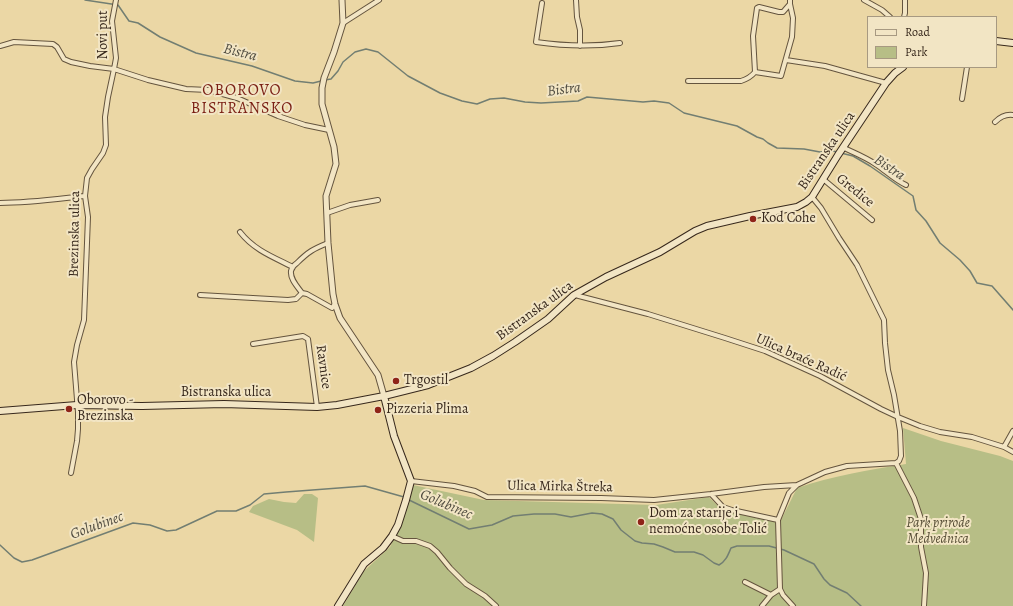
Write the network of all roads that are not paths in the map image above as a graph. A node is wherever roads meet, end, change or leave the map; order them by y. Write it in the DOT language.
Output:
graph roads {
  1 [pos="116,0"];
  2 [pos="342,0"];
  3 [pos="379,0"];
  4 [pos="576,0"];
  5 [pos="864,0"];
  6 [pos="905,0"];
  7 [pos="790,2"];
  8 [pos="542,3"];
  9 [pos="889,16"];
  10 [pos="904,16"];
  11 [pos="343,23"];
  12 [pos="997,41"];
  13 [pos="620,43"];
  14 [pos="1013,43"];
  15 [pos="0,46"];
  16 [pos="580,46"];
  17 [pos="786,60"];
  18 [pos="901,68"];
  19 [pos="968,68"];
  20 [pos="114,69"];
  21 [pos="755,72"];
  22 [pos="688,81"];
  23 [pos="886,83"];
  24 [pos="962,98"];
  25 [pos="1013,115"];
  26 [pos="995,122"];
  27 [pos="329,130"];
  28 [pos="841,151"];
  29 [pos="823,180"];
  30 [pos="906,185"];
  31 [pos="85,196"];
  32 [pos="812,197"];
  33 [pos="378,200"];
  34 [pos="0,203"];
  35 [pos="326,213"];
  36 [pos="872,220"];
  37 [pos="240,232"];
  38 [pos="328,242"];
  39 [pos="293,267"];
  40 [pos="302,293"];
  41 [pos="200,295"];
  42 [pos="574,295"];
  43 [pos="335,304"];
  44 [pos="253,344"];
  45 [pos="384,396"];
  46 [pos="77,405"];
  47 [pos="317,407"];
  48 [pos="0,411"];
  49 [pos="898,417"];
  50 [pos="1013,431"];
  51 [pos="1004,447"];
  52 [pos="1013,452"];
  53 [pos="896,463"];
  54 [pos="71,473"];
  55 [pos="411,481"];
  56 [pos="797,484"];
  57 [pos="711,494"];
  58 [pos="778,520"];
  59 [pos="392,536"];
  60 [pos="744,582"];
  61 [pos="780,590"];
  62 [pos="770,595"];
  63 [pos="338,606"];
  64 [pos="496,606"];
  65 [pos="762,606"];
  66 [pos="793,606"];
  67 [pos="924,606"];
  1 -- 20 [label="street, Novi put"];
  2 -- 11 [label="street"];
  3 -- 11 [label="street"];
  4 -- 16 [label="street"];
  5 -- 9 [label="street"];
  6 -- 10 [label="street"];
  7 -- 17 [label="street"];
  7 -- 21 [label="street"];
  8 -- 16 [label="street"];
  11 -- 27 [label="street"];
  12 -- 14 [label="main road"];
  13 -- 16 [label="street"];
  15 -- 20 [label="street"];
  17 -- 21 [label="street"];
  17 -- 23 [label="street"];
  18 -- 23 [label="main road, Bistranska ulica"];
  19 -- 24 [label="street"];
  20 -- 27 [label="street"];
  20 -- 31 [label="street, Brezinska ulica"];
  21 -- 22 [label="street"];
  23 -- 28 [label="main road, Bistranska ulica"];
  25 -- 26 [label="street"];
  27 -- 35 [label="street"];
  28 -- 29 [label="main road, Bistranska ulica"];
  28 -- 30 [label="street"];
  29 -- 32 [label="main road, Bistranska ulica"];
  29 -- 36 [label="street, Gredice"];
  31 -- 34 [label="street"];
  31 -- 46 [label="street, Brezinska ulica"];
  32 -- 42 [label="main road, Bistranska ulica"];
  32 -- 49 [label="street"];
  33 -- 35 [label="street"];
  35 -- 38 [label="street"];
  37 -- 39 [label="street"];
  38 -- 39 [label="street"];
  38 -- 43 [label="street"];
  39 -- 40 [label="street"];
  40 -- 41 [label="street"];
  40 -- 43 [label="street"];
  42 -- 45 [label="main road, Bistranska ulica"];
  42 -- 49 [label="street, Ulica braće Radić"];
  43 -- 45 [label="street"];
  44 -- 47 [label="street, Ravnice"];
  45 -- 47 [label="main road, Bistranska ulica"];
  45 -- 55 [label="main road"];
  46 -- 47 [label="main road, Bistranska ulica"];
  46 -- 48 [label="main road, Bistranska ulica"];
  46 -- 54 [label="street"];
  49 -- 51 [label="street, Ulica braće Radić"];
  49 -- 53 [label="street"];
  50 -- 51 [label="street"];
  51 -- 52 [label="street, Ulica braće Radić"];
  53 -- 56 [label="street"];
  53 -- 67 [label="street"];
  55 -- 57 [label="street, Ulica Mirka Štreka"];
  55 -- 59 [label="main road"];
  56 -- 57 [label="street, Ulica Mirka Štreka"];
  56 -- 58 [label="street"];
  57 -- 58 [label="street"];
  58 -- 61 [label="street"];
  59 -- 63 [label="main road"];
  59 -- 64 [label="street"];
  60 -- 62 [label="street"];
  61 -- 62 [label="street"];
  61 -- 66 [label="street"];
  62 -- 65 [label="street"];
}
